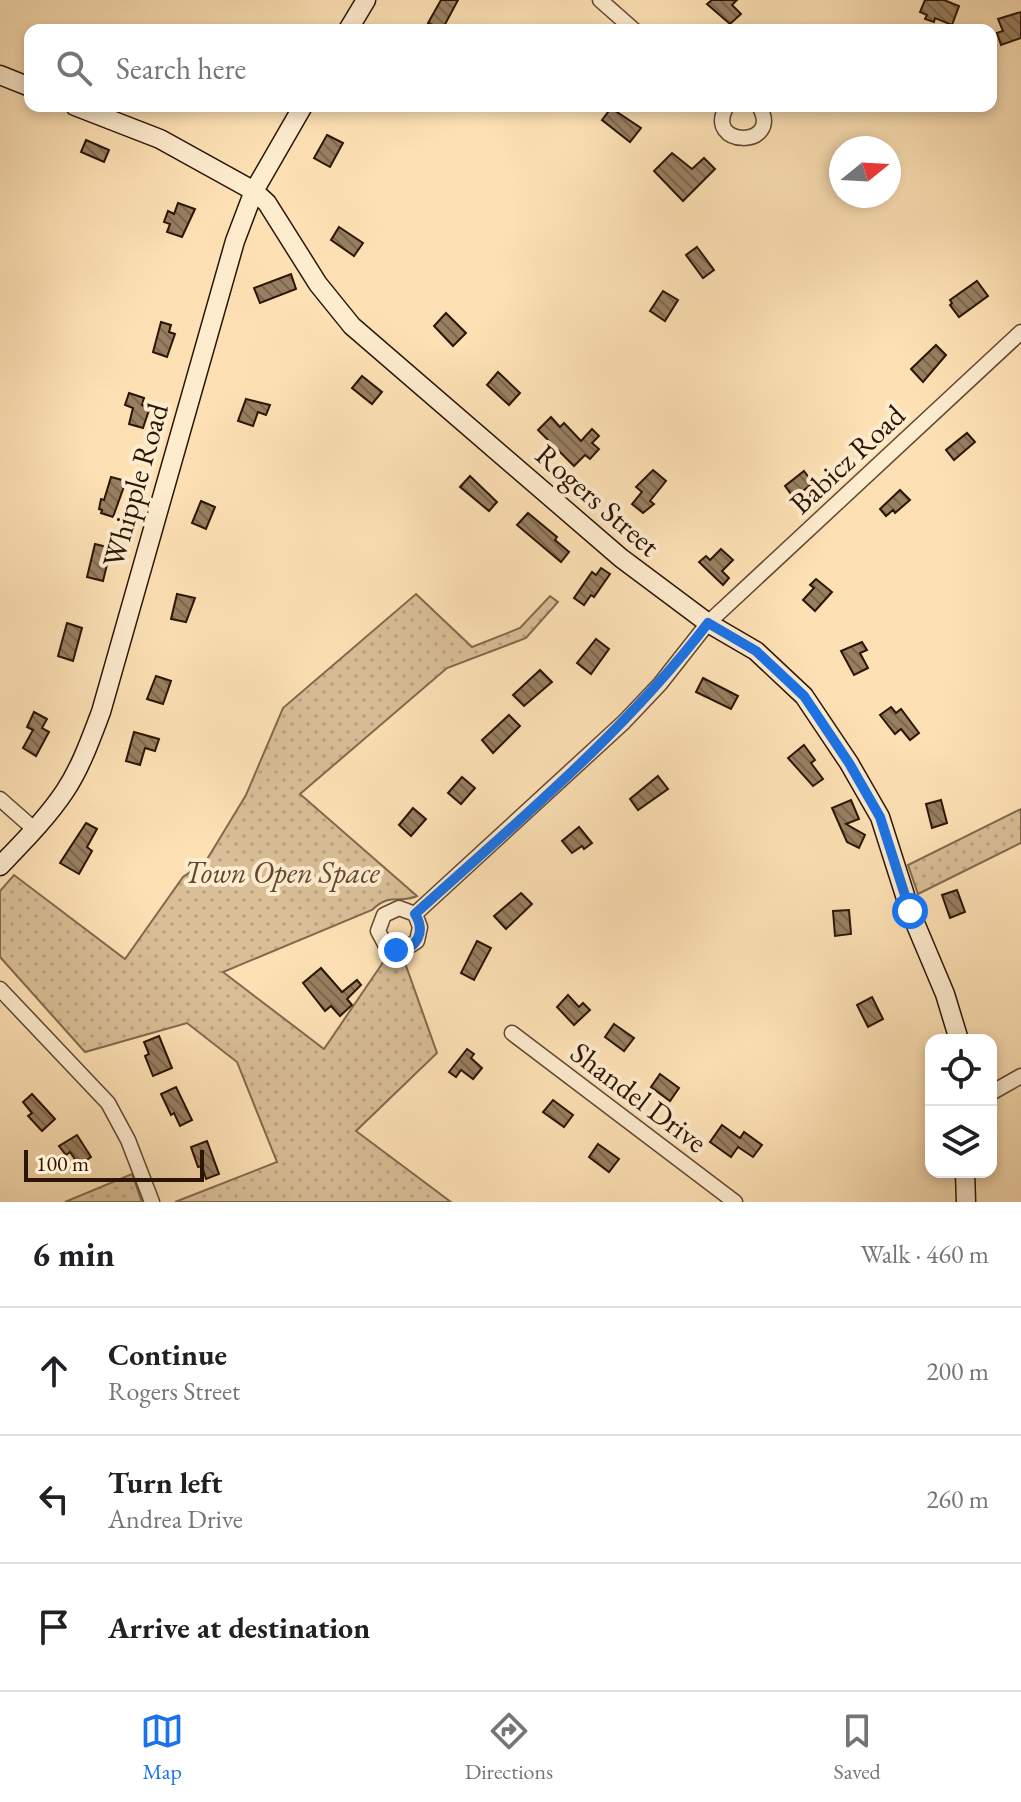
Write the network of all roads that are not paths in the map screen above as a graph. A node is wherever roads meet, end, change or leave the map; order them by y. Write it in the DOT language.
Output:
graph roads {
  1 [pos="366,0"];
  2 [pos="600,0"];
  3 [pos="352,24"];
  4 [pos="627,24"];
  5 [pos="0,75"];
  6 [pos="24,85"];
  7 [pos="90,112"];
  8 [pos="300,112"];
  9 [pos="725,112"];
  10 [pos="762,112"];
  11 [pos="254,191"];
  12 [pos="1021,332"];
  13 [pos="708,623"];
  14 [pos="0,799"];
  15 [pos="34,829"];
  16 [pos="0,866"];
  17 [pos="415,914"];
  18 [pos="0,989"];
  19 [pos="512,1033"];
  20 [pos="957,1034"];
  21 [pos="1021,1076"];
  22 [pos="997,1090"];
  23 [pos="965,1178"];
  24 [pos="152,1202"];
  25 [pos="735,1202"];
  26 [pos="966,1202"];
  1 -- 3 [label="street"];
  2 -- 4 [label="street"];
  5 -- 6 [label="street"];
  7 -- 11 [label="street, Rogers Street"];
  8 -- 11 [label="street, Whipple Road"];
  9 -- 10 [label="street"];
  11 -- 13 [label="street, Rogers Street"];
  11 -- 15 [label="street, Whipple Road"];
  12 -- 13 [label="street, Babicz Road"];
  13 -- 17 [label="street, Babicz Road"];
  13 -- 20 [label="street, Rogers Street"];
  14 -- 15 [label="street"];
  15 -- 16 [label="street, Whipple Road"];
  18 -- 24 [label="street"];
  19 -- 25 [label="street, Shandel Drive"];
  21 -- 22 [label="street"];
  23 -- 26 [label="street"];
}
